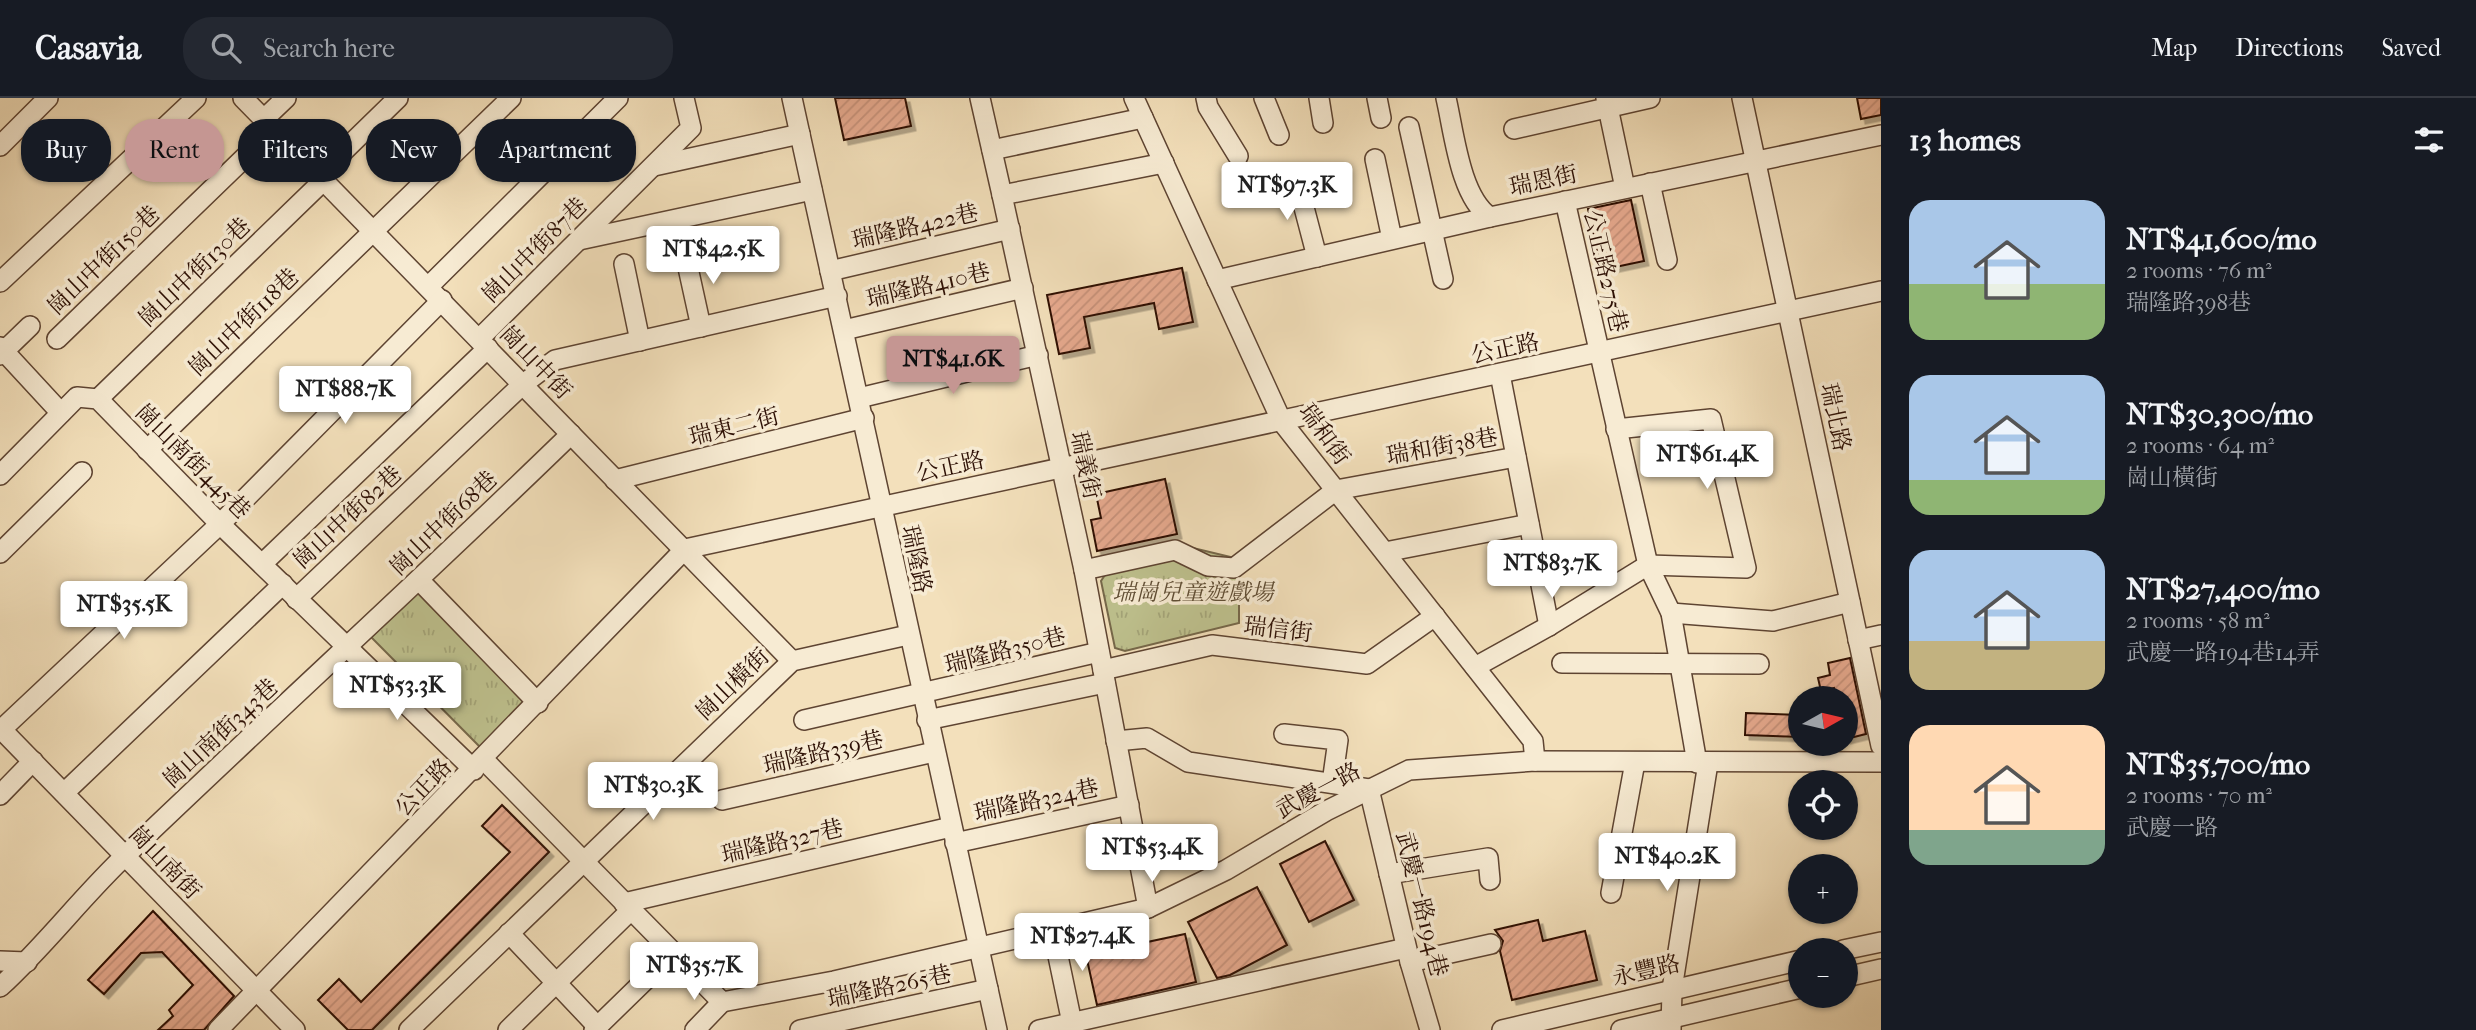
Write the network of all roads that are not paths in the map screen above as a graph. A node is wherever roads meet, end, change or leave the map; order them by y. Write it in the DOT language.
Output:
graph roads {
  1 [pos="48,98"];
  2 [pos="196,98"];
  3 [pos="243,98"];
  4 [pos="286,98"];
  5 [pos="398,98"];
  6 [pos="511,98"];
  7 [pos="618,98"];
  8 [pos="684,98"];
  9 [pos="792,98"];
  10 [pos="981,98"];
  11 [pos="1134,98"];
  12 [pos="1206,98"];
  13 [pos="1264,98"];
  14 [pos="1320,98"];
  15 [pos="1377,98"];
  16 [pos="1446,98"];
  17 [pos="1650,98"];
  18 [pos="1742,98"];
  19 [pos="1607,103"];
  20 [pos="1143,118"];
  21 [pos="1381,118"];
  22 [pos="264,119"];
  23 [pos="272,119"];
  24 [pos="1323,123"];
  25 [pos="1409,127"];
  26 [pos="1514,129"];
  27 [pos="800,134"];
  28 [pos="1279,135"];
  29 [pos="1881,135"];
  30 [pos="0,146"];
  31 [pos="352,146"];
  32 [pos="992,150"];
  33 [pos="238,155"];
  34 [pos="1238,156"];
  35 [pos="1375,159"];
  36 [pos="1756,161"];
  37 [pos="1164,163"];
  38 [pos="653,166"];
  39 [pos="1296,177"];
  40 [pos="317,182"];
  41 [pos="325,182"];
  42 [pos="1650,183"];
  43 [pos="1625,188"];
  44 [pos="812,190"];
  45 [pos="1002,195"];
  46 [pos="1565,201"];
  47 [pos="1490,217"];
  48 [pos="1010,229"];
  49 [pos="373,230"];
  50 [pos="1432,230"];
  51 [pos="1392,239"];
  52 [pos="578,240"];
  53 [pos="685,254"];
  54 [pos="1317,257"];
  55 [pos="1667,260"];
  56 [pos="624,264"];
  57 [pos="830,271"];
  58 [pos="1443,279"];
  59 [pos="1217,280"];
  60 [pos="0,282"];
  61 [pos="1023,288"];
  62 [pos="1881,290"];
  63 [pos="435,293"];
  64 [pos="837,296"];
  65 [pos="1788,311"];
  66 [pos="30,326"];
  67 [pos="701,327"];
  68 [pos="844,330"];
  69 [pos="57,339"];
  70 [pos="640,341"];
  71 [pos="484,343"];
  72 [pos="1,351"];
  73 [pos="1599,352"];
  74 [pos="1038,355"];
  75 [pos="1500,374"];
  76 [pos="522,385"];
  77 [pos="859,398"];
  78 [pos="98,399"];
  79 [pos="61,413"];
  80 [pos="864,418"];
  81 [pos="1282,422"];
  82 [pos="1616,429"];
  83 [pos="571,433"];
  84 [pos="147,450"];
  85 [pos="1516,457"];
  86 [pos="3,467"];
  87 [pos="1062,468"];
  88 [pos="82,472"];
  89 [pos="615,480"];
  90 [pos="1336,490"];
  91 [pos="880,506"];
  92 [pos="220,524"];
  93 [pos="1529,524"];
  94 [pos="685,549"];
  95 [pos="1385,552"];
  96 [pos="0,553"];
  97 [pos="262,564"];
  98 [pos="1648,565"];
  99 [pos="1084,570"];
  100 [pos="420,581"];
  101 [pos="289,592"];
  102 [pos="1850,602"];
  103 [pos="1671,613"];
  104 [pos="1435,616"];
  105 [pos="1549,626"];
  106 [pos="908,635"];
  107 [pos="1881,635"];
  108 [pos="1858,640"];
  109 [pos="348,646"];
  110 [pos="792,661"];
  111 [pos="1679,662"];
  112 [pos="1562,663"];
  113 [pos="1759,664"];
  114 [pos="1475,667"];
  115 [pos="1103,669"];
  116 [pos="1874,681"];
  117 [pos="922,695"];
  118 [pos="538,703"];
  119 [pos="804,720"];
  120 [pos="927,720"];
  121 [pos="1,728"];
  122 [pos="1284,734"];
  123 [pos="1116,741"];
  124 [pos="1880,741"];
  125 [pos="934,752"];
  126 [pos="33,761"];
  127 [pos="1535,761"];
  128 [pos="1635,762"];
  129 [pos="1881,762"];
  130 [pos="1703,763"];
  131 [pos="479,765"];
  132 [pos="1332,783"];
  133 [pos="1369,789"];
  134 [pos="64,793"];
  135 [pos="0,795"];
  136 [pos="722,800"];
  137 [pos="1129,805"];
  138 [pos="953,835"];
  139 [pos="125,855"];
  140 [pos="583,862"];
  141 [pos="1389,874"];
  142 [pos="1490,880"];
  143 [pos="1611,893"];
  144 [pos="628,907"];
  145 [pos="1148,908"];
  146 [pos="1053,932"];
  147 [pos="509,933"];
  148 [pos="1881,942"];
  149 [pos="1491,944"];
  150 [pos="1858,947"];
  151 [pos="978,948"];
  152 [pos="673,953"];
  153 [pos="1408,955"];
  154 [pos="0,961"];
  155 [pos="27,962"];
  156 [pos="1788,963"];
  157 [pos="1881,969"];
  158 [pos="1858,974"];
  159 [pos="555,981"];
  160 [pos="0,987"];
  161 [pos="988,989"];
  162 [pos="1672,989"];
  163 [pos="257,991"];
  164 [pos="1788,992"];
  165 [pos="722,1002"];
  166 [pos="1072,1023"];
  167 [pos="1672,1023"];
  168 [pos="596,1028"];
  169 [pos="218,1030"];
  170 [pos="295,1030"];
  171 [pos="410,1030"];
  172 [pos="508,1030"];
  173 [pos="695,1030"];
  174 [pos="800,1030"];
  175 [pos="997,1030"];
  176 [pos="1039,1030"];
  177 [pos="1430,1030"];
  178 [pos="1502,1030"];
  179 [pos="1622,1030"];
  1 -- 30 [label="street"];
  2 -- 60 [label="street"];
  3 -- 22 [label="street, 崗山中街"];
  4 -- 23 [label="street, 崗山中街150巷"];
  5 -- 31 [label="street, 崗山中街130巷"];
  6 -- 49 [label="street, 崗山中街118巷"];
  7 -- 63 [label="street"];
  8 -- 38 [label="street, 崗山中街87巷"];
  9 -- 27 [label="street, 瑞隆路"];
  10 -- 32 [label="street, 瑞義街"];
  11 -- 20 [label="street, 瑞和街"];
  12 -- 34 [label="street"];
  13 -- 28 [label="street"];
  14 -- 24 [label="street"];
  15 -- 21 [label="street"];
  16 -- 47 [label="street"];
  17 -- 19 [label="street"];
  18 -- 36 [label="street, 瑞北路"];
  19 -- 26 [label="street"];
  19 -- 43 [label="street"];
  20 -- 32 [label="street"];
  20 -- 37 [label="street, 瑞和街"];
  25 -- 50 [label="street"];
  27 -- 38 [label="street"];
  27 -- 44 [label="street, 瑞隆路"];
  29 -- 36 [label="street, 瑞恩街"];
  32 -- 45 [label="street, 瑞義街"];
  33 -- 69 [label="street, 崗山中街150巷"];
  35 -- 51 [label="street"];
  36 -- 42 [label="street, 瑞恩街"];
  36 -- 65 [label="street, 瑞北路"];
  37 -- 45 [label="street"];
  37 -- 59 [label="street, 瑞和街"];
  38 -- 52 [label="street, 崗山中街87巷"];
  39 -- 54 [label="street"];
  40 -- 78 [label="street, 崗山中街130巷"];
  41 -- 49 [label="street, 崗山中街"];
  42 -- 43 [label="street, 瑞恩街"];
  42 -- 55 [label="street"];
  43 -- 46 [label="street, 瑞恩街"];
  44 -- 52 [label="street"];
  44 -- 57 [label="street, 瑞隆路"];
  45 -- 48 [label="street, 瑞義街"];
  46 -- 47 [label="street, 瑞恩街"];
  46 -- 73 [label="street, 公正路275巷"];
  47 -- 50 [label="street, 瑞恩街"];
  48 -- 57 [label="street, 瑞隆路422巷"];
  48 -- 61 [label="street, 瑞義街"];
  49 -- 63 [label="street, 崗山中街"];
  49 -- 84 [label="street, 崗山中街118巷"];
  50 -- 51 [label="street, 瑞恩街"];
  50 -- 58 [label="street"];
  51 -- 54 [label="street, 瑞恩街"];
  52 -- 71 [label="street, 崗山中街87巷"];
  53 -- 67 [label="street"];
  54 -- 59 [label="street, 瑞恩街"];
  56 -- 70 [label="street"];
  57 -- 64 [label="street, 瑞隆路"];
  59 -- 81 [label="street, 瑞和街"];
  61 -- 68 [label="street, 瑞隆路410巷"];
  61 -- 74 [label="street, 瑞義街"];
  62 -- 65 [label="street, 公正路"];
  63 -- 71 [label="street, 崗山中街"];
  63 -- 92 [label="street"];
  64 -- 67 [label="street, 崗山中街82巷"];
  64 -- 68 [label="street, 瑞隆路"];
  65 -- 73 [label="street, 公正路"];
  65 -- 102 [label="street, 瑞北路"];
  66 -- 72 [label="street"];
  67 -- 70 [label="street, 崗山中街82巷"];
  68 -- 77 [label="street, 瑞隆路"];
  70 -- 76 [label="street, 崗山中街82巷"];
  71 -- 76 [label="street, 崗山中街"];
  71 -- 97 [label="street, 崗山中街87巷"];
  72 -- 79 [label="street"];
  73 -- 75 [label="street, 公正路"];
  73 -- 82 [label="street"];
  74 -- 77 [label="street"];
  74 -- 87 [label="street, 瑞義街"];
  75 -- 81 [label="street, 公正路"];
  75 -- 85 [label="street"];
  76 -- 83 [label="street, 崗山中街"];
  76 -- 101 [label="street, 崗山中街82巷"];
  77 -- 80 [label="street, 瑞隆路"];
  78 -- 79 [label="street"];
  78 -- 84 [label="street, 崗山南街445巷"];
  79 -- 86 [label="street"];
  80 -- 89 [label="street, 瑞東二街"];
  80 -- 91 [label="street, 瑞隆路"];
  81 -- 87 [label="street, 公正路"];
  81 -- 90 [label="street, 瑞和街"];
  82 -- 98 [label="street"];
  82 -- 98 [label="street"];
  83 -- 89 [label="street, 崗山中街"];
  83 -- 100 [label="street, 崗山中街68巷"];
  84 -- 92 [label="street, 崗山南街445巷"];
  85 -- 90 [label="street, 瑞和街38巷"];
  85 -- 93 [label="street"];
  87 -- 91 [label="street, 公正路"];
  87 -- 99 [label="street, 瑞義街"];
  88 -- 96 [label="street"];
  89 -- 94 [label="street, 崗山中街"];
  90 -- 95 [label="street, 瑞和街"];
  90 -- 99 [label="street"];
  91 -- 94 [label="street, 公正路"];
  91 -- 106 [label="street, 瑞隆路"];
  92 -- 97 [label="street, 崗山南街445巷"];
  92 -- 121 [label="street"];
  93 -- 95 [label="street"];
  93 -- 105 [label="street"];
  94 -- 110 [label="street, 崗山中街"];
  94 -- 118 [label="street, 公正路"];
  95 -- 104 [label="street, 瑞和街"];
  97 -- 101 [label="street, 崗山南街445巷"];
  98 -- 103 [label="street"];
  98 -- 105 [label="street"];
  99 -- 115 [label="street, 瑞義街"];
  100 -- 109 [label="street, 崗山中街68巷"];
  100 -- 118 [label="street"];
  101 -- 109 [label="street, 崗山南街445巷"];
  101 -- 134 [label="street, 崗山中街82巷"];
  102 -- 103 [label="street"];
  102 -- 108 [label="street, 瑞北路"];
  103 -- 111 [label="street"];
  104 -- 114 [label="street, 瑞和街"];
  104 -- 115 [label="street, 瑞信街"];
  105 -- 114 [label="street"];
  106 -- 110 [label="street, 崗山橫街"];
  106 -- 117 [label="street, 瑞隆路"];
  107 -- 108 [label="street"];
  108 -- 116 [label="street, 瑞北路"];
  109 -- 131 [label="street, 崗山南街445巷"];
  109 -- 139 [label="street, 崗山南街343巷"];
  110 -- 140 [label="street, 崗山橫街"];
  111 -- 112 [label="street"];
  111 -- 113 [label="street"];
  111 -- 130 [label="street"];
  114 -- 127 [label="street, 瑞和街"];
  115 -- 117 [label="street, 瑞隆路350巷"];
  115 -- 120 [label="street"];
  115 -- 123 [label="street, 瑞義街"];
  116 -- 124 [label="street, 瑞北路"];
  117 -- 119 [label="street, 瑞隆路350巷"];
  117 -- 120 [label="street, 瑞隆路"];
  118 -- 131 [label="street, 公正路"];
  120 -- 125 [label="street, 瑞隆路"];
  121 -- 126 [label="street, 崗山南街"];
  122 -- 132 [label="street"];
  123 -- 132 [label="street"];
  123 -- 137 [label="street, 瑞義街"];
  125 -- 136 [label="street, 瑞隆路339巷"];
  125 -- 138 [label="street, 瑞隆路"];
  126 -- 134 [label="street, 崗山南街"];
  126 -- 135 [label="street"];
  127 -- 128 [label="street, 武慶一路"];
  127 -- 133 [label="street, 武慶一路"];
  128 -- 130 [label="street, 武慶一路"];
  128 -- 143 [label="street"];
  129 -- 130 [label="street, 武慶一路"];
  130 -- 162 [label="street"];
  131 -- 140 [label="street"];
  131 -- 163 [label="street, 公正路"];
  132 -- 133 [label="street"];
  133 -- 141 [label="street, 武慶一路194巷"];
  133 -- 145 [label="street, 武慶一路"];
  134 -- 139 [label="street, 崗山南街"];
  137 -- 138 [label="street, 瑞隆路324巷"];
  137 -- 145 [label="street, 瑞義街"];
  138 -- 144 [label="street, 瑞隆路327巷"];
  138 -- 151 [label="street, 瑞隆路"];
  139 -- 155 [label="street, 崗山南街343巷"];
  139 -- 163 [label="street, 崗山南街"];
  140 -- 144 [label="street"];
  140 -- 147 [label="street, 崗山橫街"];
  141 -- 142 [label="street"];
  141 -- 153 [label="street, 武慶一路194巷"];
  144 -- 152 [label="street"];
  144 -- 159 [label="street"];
  145 -- 146 [label="street, 武慶一路"];
  146 -- 151 [label="street, 武慶一路"];
  146 -- 166 [label="street"];
  147 -- 159 [label="street"];
  147 -- 171 [label="street, 崗山橫街"];
  148 -- 150 [label="street"];
  149 -- 153 [label="street"];
  151 -- 161 [label="street, 瑞隆路"];
  151 -- 165 [label="street, 武慶一路"];
  152 -- 165 [label="street"];
  152 -- 168 [label="street"];
  153 -- 166 [label="street"];
  153 -- 177 [label="street, 武慶一路194巷"];
  154 -- 155 [label="street"];
  155 -- 160 [label="street, 崗山南街343巷"];
  156 -- 162 [label="street, 永豐路"];
  157 -- 158 [label="street"];
  159 -- 168 [label="street"];
  159 -- 172 [label="street"];
  161 -- 174 [label="street, 瑞隆路265巷"];
  161 -- 175 [label="street, 瑞隆路"];
  162 -- 167 [label="street"];
  162 -- 178 [label="street, 永豐路"];
  163 -- 169 [label="street, 公正路"];
  163 -- 170 [label="street, 崗山南街"];
  164 -- 167 [label="street"];
  165 -- 173 [label="street"];
  166 -- 176 [label="street"];
  167 -- 179 [label="street"];
}
